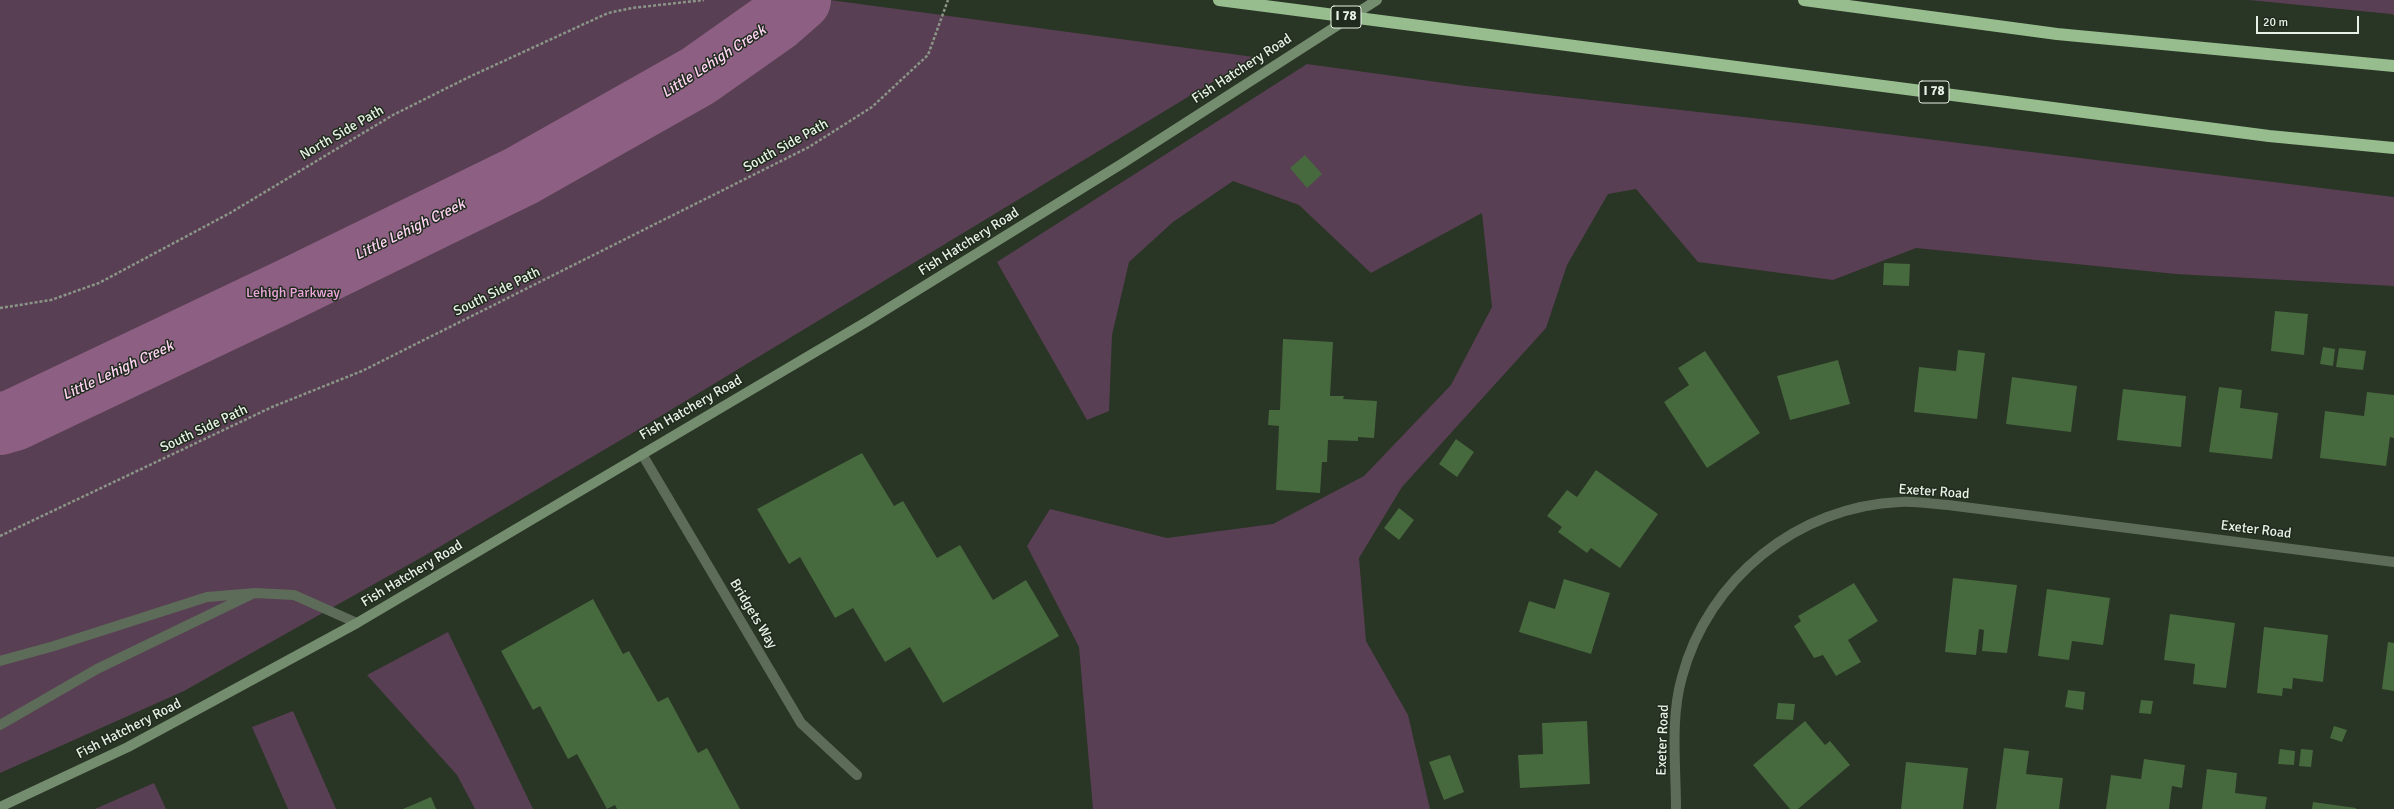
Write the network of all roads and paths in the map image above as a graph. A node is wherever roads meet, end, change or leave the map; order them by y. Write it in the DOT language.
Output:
graph roads {
  1 [pos="704,0"];
  2 [pos="948,0"];
  3 [pos="1219,0"];
  4 [pos="1377,0"];
  5 [pos="1804,0"];
  6 [pos="2394,66"];
  7 [pos="2394,148"];
  8 [pos="0,308"];
  9 [pos="642,454"];
  10 [pos="0,536"];
  11 [pos="2394,562"];
  12 [pos="256,593"];
  13 [pos="357,623"];
  14 [pos="0,661"];
  15 [pos="0,725"];
  16 [pos="857,775"];
  17 [pos="0,807"];
  18 [pos="1676,809"];
  1 -- 8 [label="path, North Side Path"];
  2 -- 10 [label="path, South Side Path"];
  3 -- 7 [label="highway, I 78, bridge"];
  4 -- 9 [label="street, Fish Hatchery Road"];
  5 -- 6 [label="highway"];
  9 -- 13 [label="street, Fish Hatchery Road"];
  9 -- 16 [label="street, Bridgets Way"];
  11 -- 18 [label="street, Exeter Road"];
  12 -- 13 [label="street"];
  12 -- 14 [label="street"];
  12 -- 15 [label="street"];
  13 -- 17 [label="street, Fish Hatchery Road"];
}
